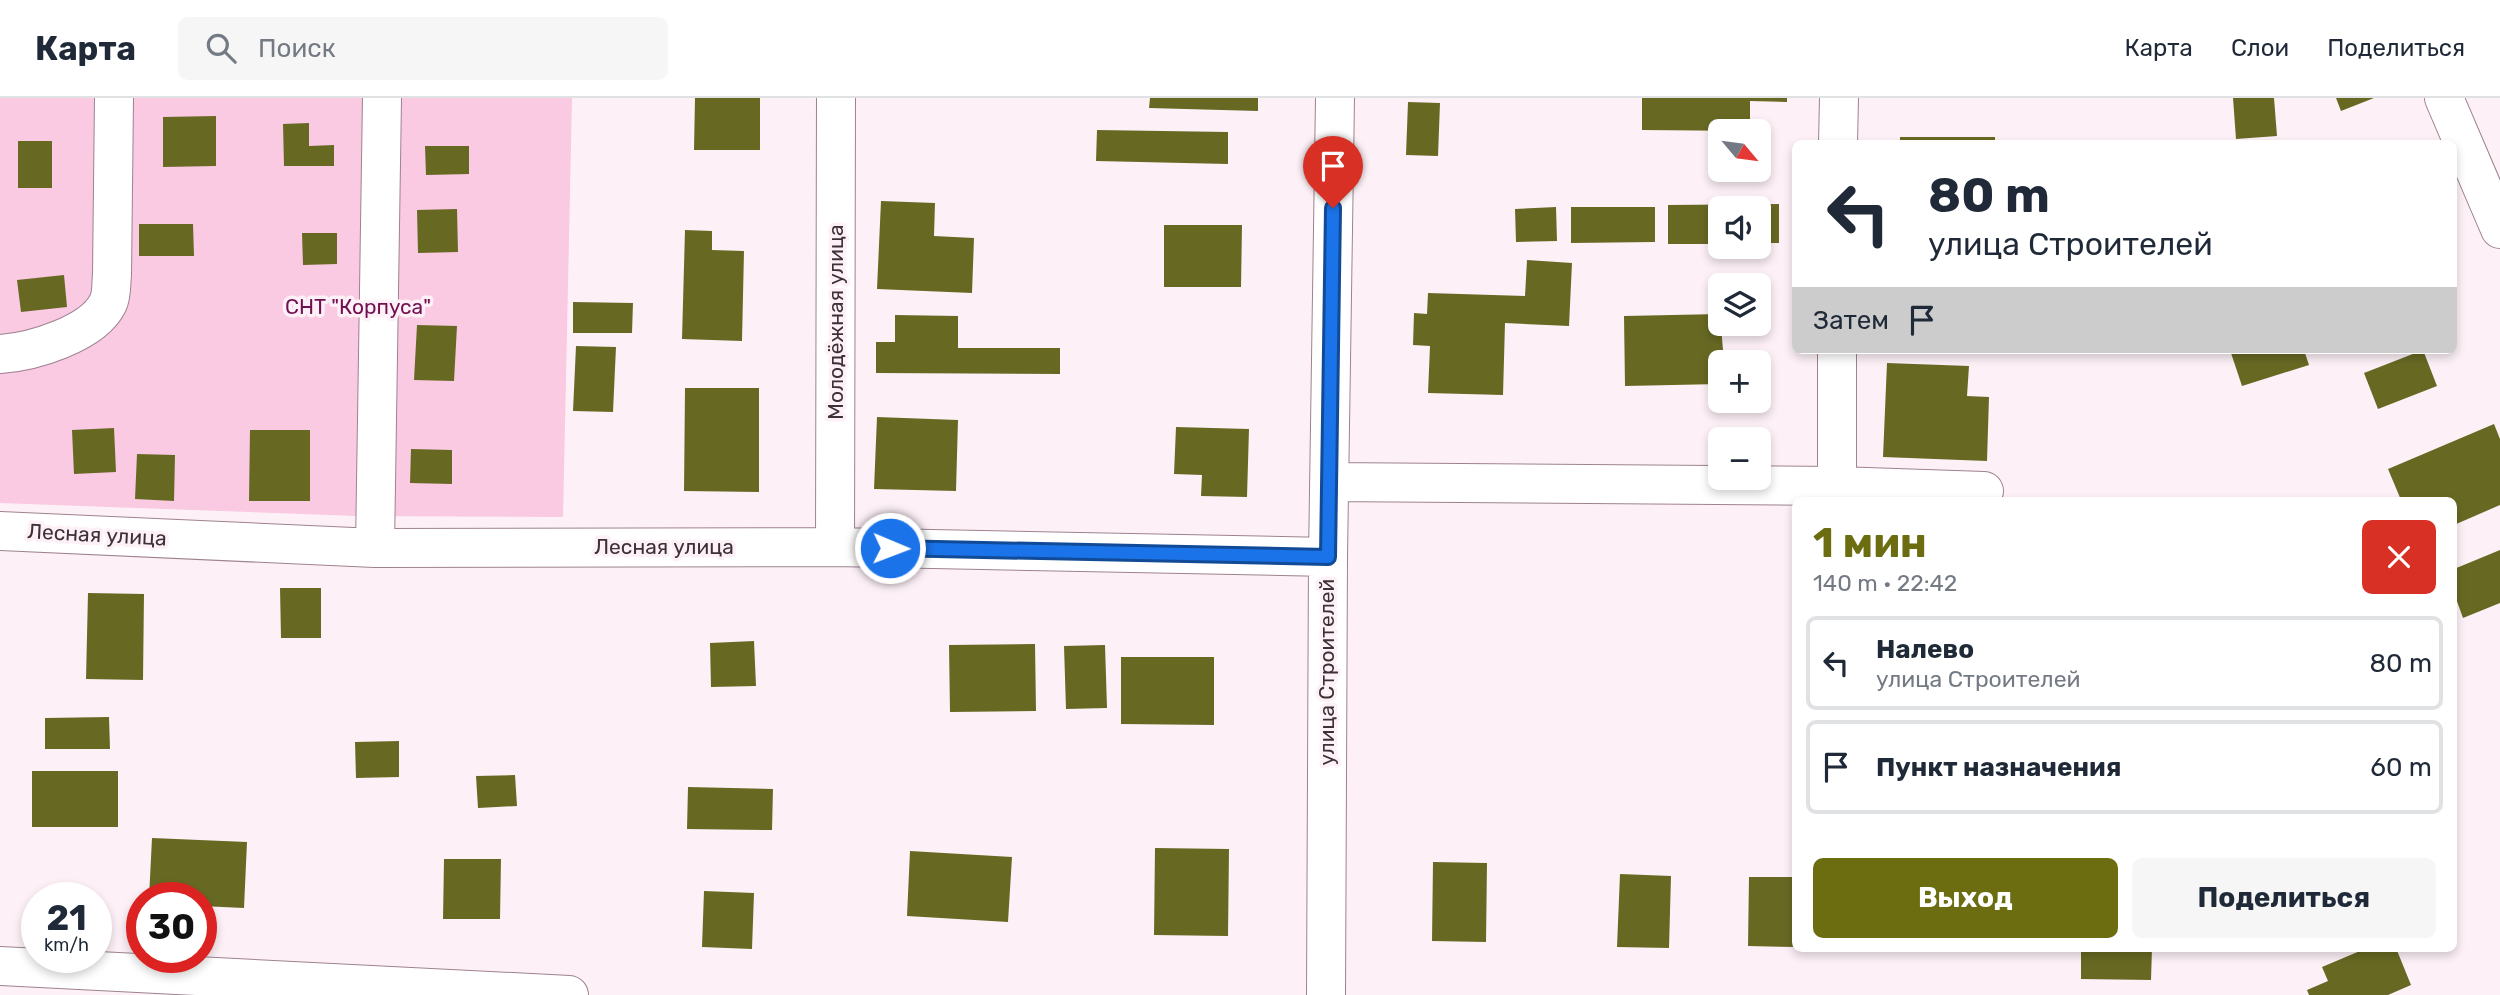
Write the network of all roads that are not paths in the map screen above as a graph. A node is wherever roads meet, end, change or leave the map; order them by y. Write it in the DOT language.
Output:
graph roads {
  1 [pos="114,98"];
  2 [pos="383,98"];
  3 [pos="836,98"];
  4 [pos="1335,98"];
  5 [pos="1839,98"];
  6 [pos="2444,98"];
  7 [pos="1838,140"];
  8 [pos="2500,229"];
  9 [pos="0,354"];
  10 [pos="1838,354"];
  11 [pos="1329,482"];
  12 [pos="1837,486"];
  13 [pos="1984,491"];
  14 [pos="0,531"];
  15 [pos="835,547"];
  16 [pos="375,548"];
  17 [pos="1328,557"];
  18 [pos="0,966"];
  19 [pos="569,995"];
  20 [pos="1326,995"];
  1 -- 9 [label="street"];
  2 -- 16 [label="street"];
  3 -- 15 [label="street, Молодёжная улица"];
  4 -- 11 [label="street, улица Строителей"];
  5 -- 7 [label="street"];
  6 -- 8 [label="street"];
  10 -- 12 [label="street"];
  11 -- 12 [label="street"];
  11 -- 17 [label="street, улица Строителей"];
  12 -- 13 [label="street"];
  14 -- 16 [label="street, Лесная улица"];
  15 -- 16 [label="street, Лесная улица"];
  15 -- 17 [label="street, Лесная улица"];
  17 -- 20 [label="street, улица Строителей"];
  18 -- 19 [label="street"];
}
